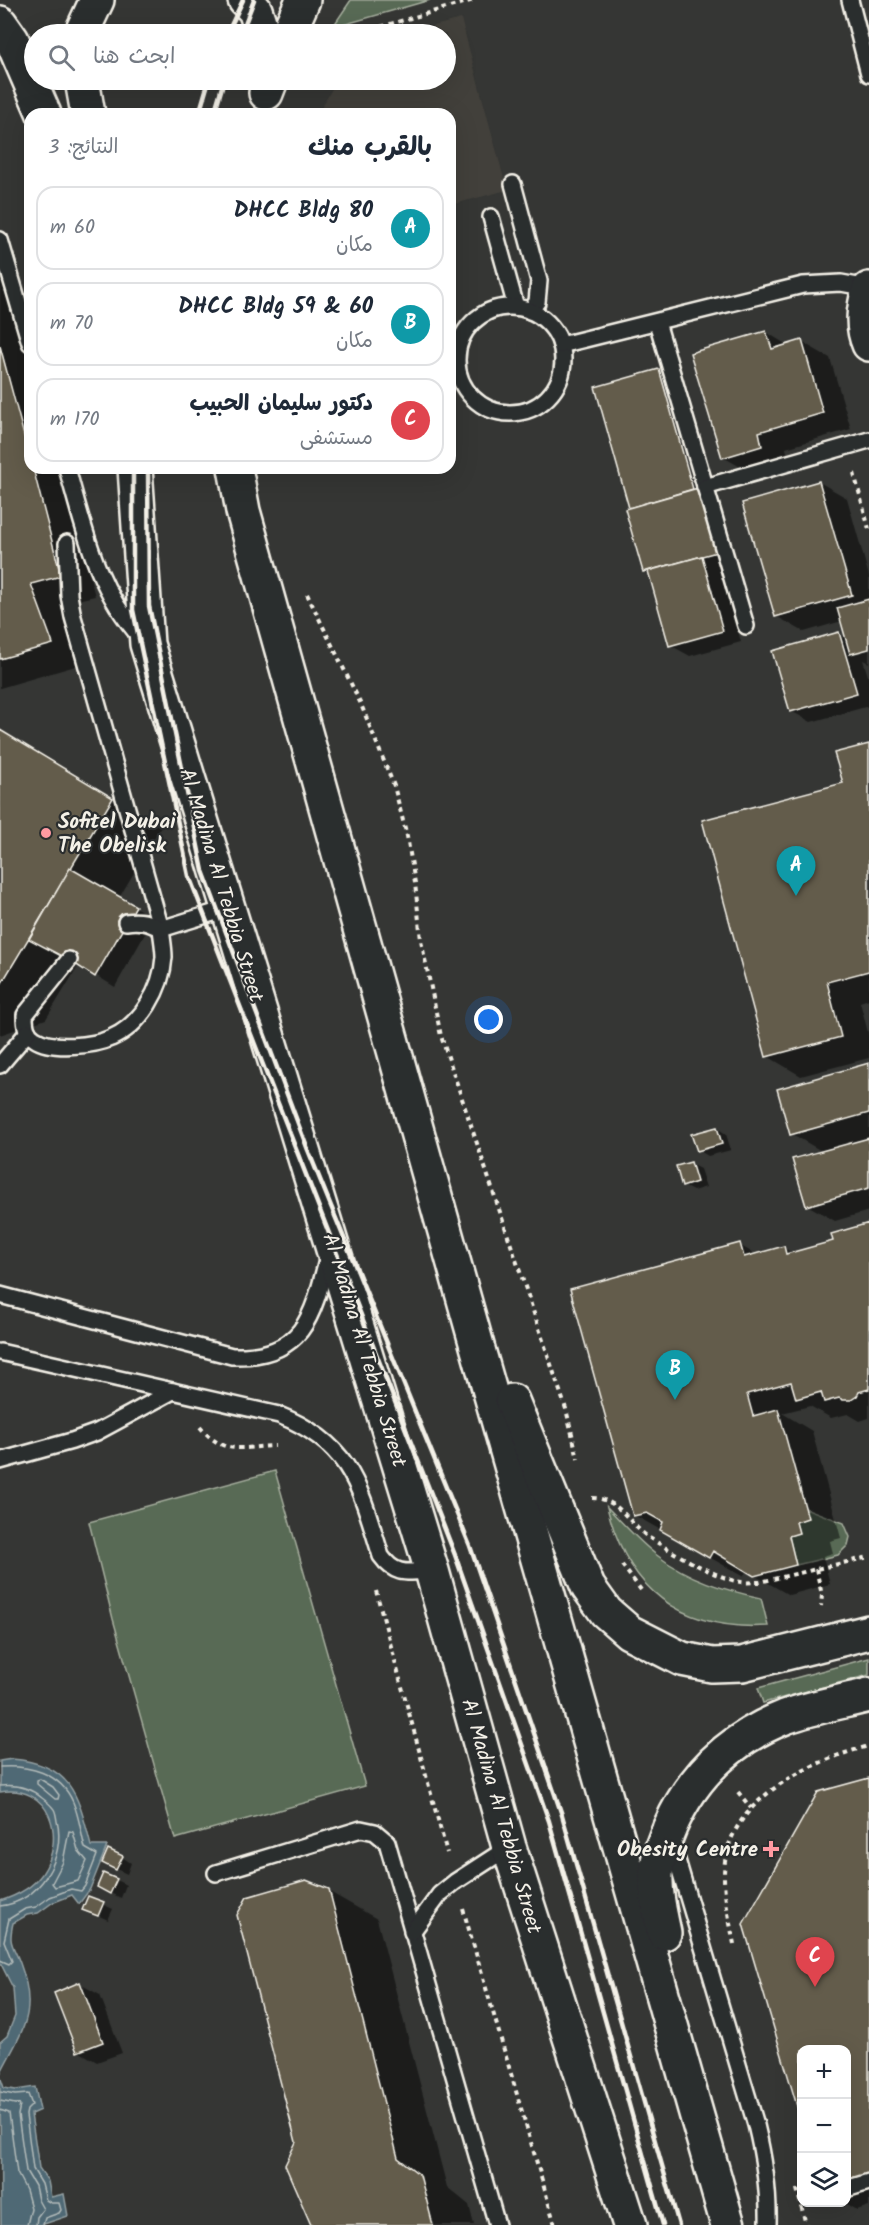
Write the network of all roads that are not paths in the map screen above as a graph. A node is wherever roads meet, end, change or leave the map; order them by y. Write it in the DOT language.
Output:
graph roads {
  1 [pos="97,0"];
  2 [pos="245,0"];
  3 [pos="303,0"];
  4 [pos="850,0"];
  5 [pos="0,23"];
  6 [pos="86,24"];
  7 [pos="260,24"];
  8 [pos="292,24"];
  9 [pos="24,68"];
  10 [pos="869,74"];
  11 [pos="34,90"];
  12 [pos="84,90"];
  13 [pos="41,108"];
  14 [pos="87,108"];
  15 [pos="513,184"];
  16 [pos="491,217"];
  17 [pos="0,240"];
  18 [pos="869,288"];
  19 [pos="523,309"];
  20 [pos="24,322"];
  21 [pos="657,322"];
  22 [pos="869,344"];
  23 [pos="561,345"];
  24 [pos="869,440"];
  25 [pos="69,474"];
  26 [pos="135,474"];
  27 [pos="236,474"];
  28 [pos="705,487"];
  29 [pos="68,543"];
  30 [pos="746,626"];
  31 [pos="147,644"];
  32 [pos="229,908"];
  33 [pos="126,922"];
  34 [pos="161,929"];
  35 [pos="69,960"];
  36 [pos="28,1032"];
  37 [pos="0,1065"];
  38 [pos="332,1242"];
  39 [pos="0,1295"];
  40 [pos="0,1352"];
  41 [pos="481,1360"];
  42 [pos="173,1391"];
  43 [pos="0,1461"];
  44 [pos="432,1571"];
  45 [pos="869,1632"];
  46 [pos="869,1695"];
  47 [pos="668,1831"];
  48 [pos="509,1847"];
  49 [pos="216,1873"];
  50 [pos="412,1932"];
  51 [pos="661,1993"];
  52 [pos="869,2182"];
  53 [pos="851,2187"];
  54 [pos="497,2225"];
  55 [pos="630,2225"];
  56 [pos="728,2225"];
  57 [pos="768,2225"];
  1 -- 6 [label="street"];
  2 -- 7 [label="street"];
  3 -- 8 [label="street"];
  4 -- 10 [label="lane"];
  5 -- 9 [label="street"];
  11 -- 13 [label="street"];
  12 -- 14 [label="street"];
  15 -- 19 [label="lane"];
  16 -- 19 [label="lane"];
  17 -- 20 [label="lane"];
  18 -- 21 [label="lane"];
  18 -- 22 [label="street"];
  19 -- 23 [label="lane"];
  19 -- 23 [label="lane"];
  21 -- 23 [label="lane"];
  21 -- 28 [label="lane"];
  24 -- 28 [label="lane"];
  25 -- 31 [label="lane"];
  26 -- 31 [label="street, Al Madina Al Tebbia Street"];
  27 -- 41 [label="street"];
  28 -- 30 [label="lane"];
  29 -- 34 [label="lane"];
  31 -- 32 [label="street, Al Madina Al Tebbia Street"];
  32 -- 34 [label="lane"];
  32 -- 38 [label="street, Al Madina Al Tebbia Street"];
  33 -- 34 [label="lane"];
  34 -- 36 [label="lane"];
  35 -- 36 [label="lane"];
  36 -- 37 [label="lane"];
  38 -- 39 [label="lane"];
  38 -- 44 [label="street, Al Madina Al Tebbia Street"];
  40 -- 42 [label="lane"];
  41 -- 45 [label="street"];
  41 -- 51 [label="street"];
  42 -- 43 [label="lane"];
  42 -- 44 [label="lane"];
  44 -- 48 [label="street, Al Madina Al Tebbia Street"];
  46 -- 47 [label="street"];
  47 -- 51 [label="street"];
  47 -- 57 [label="lane"];
  48 -- 50 [label="lane"];
  48 -- 55 [label="street, Al Madina Al Tebbia Street"];
  49 -- 50 [label="lane"];
  50 -- 54 [label="lane"];
  51 -- 56 [label="street"];
  52 -- 53 [label="lane"];
}
